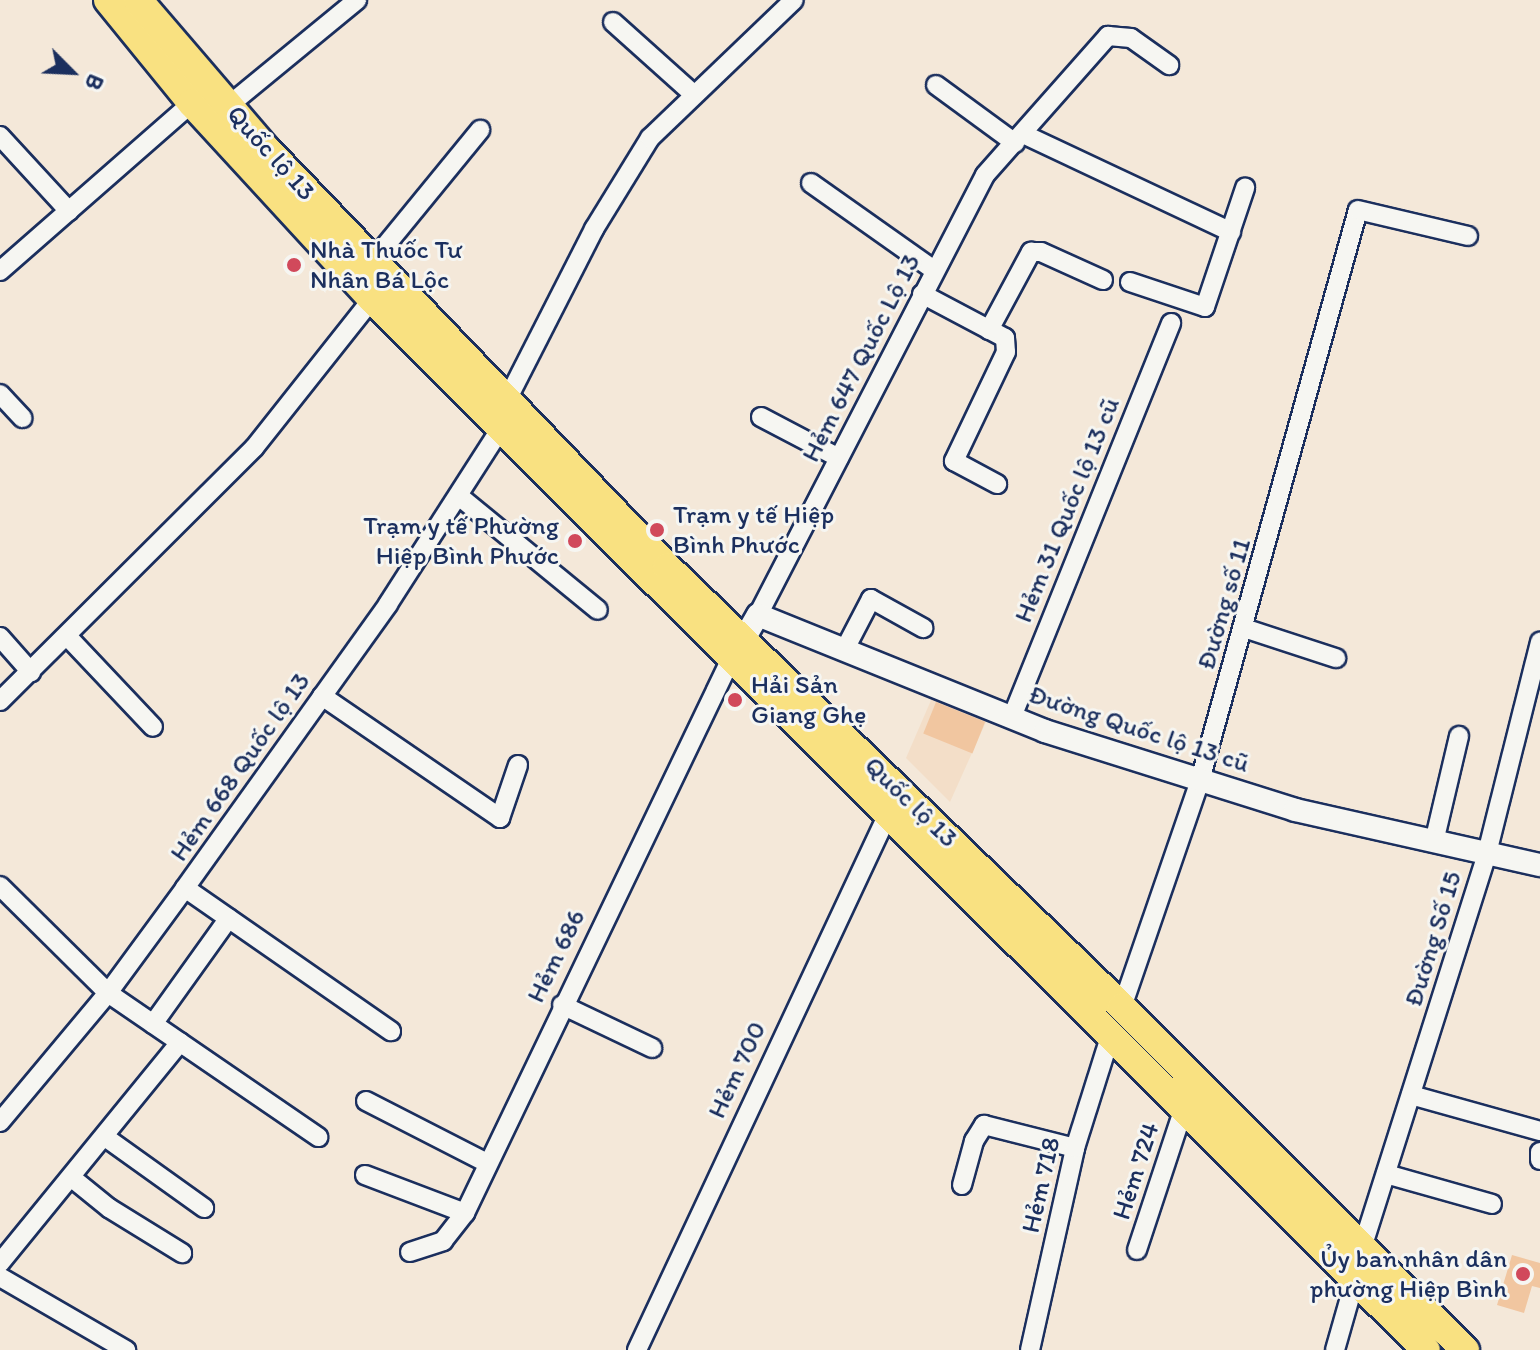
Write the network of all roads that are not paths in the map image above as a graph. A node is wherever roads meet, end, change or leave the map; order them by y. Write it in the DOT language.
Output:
graph roads {
  1 [pos="108,0"];
  2 [pos="138,0"];
  3 [pos="357,0"];
  4 [pos="794,0"];
  5 [pos="613,22"];
  6 [pos="1169,65"];
  7 [pos="936,85"];
  8 [pos="692,93"];
  9 [pos="192,103"];
  10 [pos="228,106"];
  11 [pos="480,130"];
  12 [pos="0,136"];
  13 [pos="1019,139"];
  14 [pos="811,183"];
  15 [pos="1245,188"];
  16 [pos="69,211"];
  17 [pos="1231,232"];
  18 [pos="1468,236"];
  19 [pos="372,262"];
  20 [pos="934,270"];
  21 [pos="0,271"];
  22 [pos="1103,280"];
  23 [pos="1130,282"];
  24 [pos="922,294"];
  25 [pos="372,299"];
  26 [pos="1171,323"];
  27 [pos="989,330"];
  28 [pos="0,394"];
  29 [pos="507,400"];
  30 [pos="761,417"];
  31 [pos="22,418"];
  32 [pos="501,428"];
  33 [pos="839,458"];
  34 [pos="997,484"];
  35 [pos="460,497"];
  36 [pos="598,610"];
  37 [pos="923,628"];
  38 [pos="1244,628"];
  39 [pos="67,636"];
  40 [pos="0,637"];
  41 [pos="744,638"];
  42 [pos="1540,642"];
  43 [pos="846,647"];
  44 [pos="1336,658"];
  45 [pos="31,672"];
  46 [pos="322,696"];
  47 [pos="0,701"];
  48 [pos="1012,717"];
  49 [pos="153,727"];
  50 [pos="1459,736"];
  51 [pos="518,765"];
  52 [pos="1200,780"];
  53 [pos="888,814"];
  54 [pos="1434,842"];
  55 [pos="1487,853"];
  56 [pos="1540,865"];
  57 [pos="0,886"];
  58 [pos="185,888"];
  59 [pos="229,918"];
  60 [pos="108,993"];
  61 [pos="562,1005"];
  62 [pos="1122,1007"];
  63 [pos="153,1024"];
  64 [pos="391,1031"];
  65 [pos="1111,1034"];
  66 [pos="180,1042"];
  67 [pos="652,1048"];
  68 [pos="1411,1095"];
  69 [pos="366,1101"];
  70 [pos="1184,1108"];
  71 [pos="0,1122"];
  72 [pos="1540,1131"];
  73 [pos="105,1137"];
  74 [pos="318,1137"];
  75 [pos="1075,1148"];
  76 [pos="1540,1152"];
  77 [pos="1540,1160"];
  78 [pos="487,1163"];
  79 [pos="1386,1174"];
  80 [pos="365,1175"];
  81 [pos="72,1178"];
  82 [pos="962,1185"];
  83 [pos="1492,1204"];
  84 [pos="204,1208"];
  85 [pos="465,1213"];
  86 [pos="1362,1248"];
  87 [pos="1137,1250"];
  88 [pos="410,1252"];
  89 [pos="182,1253"];
  90 [pos="0,1263"];
  91 [pos="0,1277"];
  92 [pos="1355,1280"];
  93 [pos="126,1350"];
  94 [pos="637,1350"];
  95 [pos="1030,1350"];
  96 [pos="1335,1350"];
  97 [pos="1426,1350"];
  98 [pos="1465,1350"];
  1 -- 9 [label="highway, Quốc lộ 13"];
  2 -- 10 [label="highway, Quốc lộ 13"];
  3 -- 10 [label="street"];
  4 -- 8 [label="street"];
  5 -- 8 [label="street"];
  6 -- 13 [label="street, Hẻm 647 Quốc Lộ 13"];
  7 -- 13 [label="street"];
  8 -- 29 [label="street"];
  9 -- 16 [label="street"];
  9 -- 25 [label="highway, Quốc lộ 13"];
  10 -- 19 [label="highway, Quốc lộ 13"];
  11 -- 19 [label="street"];
  12 -- 16 [label="street"];
  13 -- 17 [label="street"];
  13 -- 20 [label="street, Hẻm 647 Quốc Lộ 13"];
  14 -- 20 [label="street"];
  15 -- 17 [label="street"];
  16 -- 21 [label="street"];
  17 -- 23 [label="street"];
  18 -- 38 [label="street, Đường số 11"];
  19 -- 29 [label="highway, Quốc lộ 13"];
  20 -- 24 [label="street, Hẻm 647 Quốc Lộ 13"];
  22 -- 27 [label="street"];
  24 -- 27 [label="street"];
  24 -- 33 [label="street, Hẻm 647 Quốc Lộ 13"];
  25 -- 32 [label="highway, Quốc lộ 13"];
  25 -- 39 [label="street"];
  26 -- 48 [label="street, Hẻm 31 Quốc lộ 13 cũ"];
  27 -- 34 [label="street"];
  28 -- 31 [label="street"];
  29 -- 41 [label="highway, Quốc lộ 13"];
  30 -- 33 [label="street"];
  32 -- 35 [label="street, Hẻm 668 Quốc lộ 13"];
  32 -- 41 [label="highway, Quốc lộ 13"];
  33 -- 41 [label="street, Hẻm 647 Quốc Lộ 13"];
  35 -- 36 [label="street"];
  35 -- 46 [label="street, Hẻm 668 Quốc lộ 13"];
  37 -- 43 [label="street"];
  38 -- 44 [label="street"];
  38 -- 52 [label="street, Đường số 11"];
  39 -- 45 [label="street"];
  39 -- 49 [label="street"];
  40 -- 45 [label="street"];
  41 -- 43 [label="street, Đường Quốc lộ 13 cũ"];
  41 -- 53 [label="highway, Quốc lộ 13"];
  41 -- 61 [label="street, Hẻm 686"];
  41 -- 62 [label="highway, Quốc lộ 13"];
  42 -- 55 [label="street, Đường Số 15"];
  43 -- 48 [label="street, Đường Quốc lộ 13 cũ"];
  45 -- 47 [label="street"];
  46 -- 51 [label="street"];
  46 -- 58 [label="street, Hẻm 668 Quốc lộ 13"];
  48 -- 52 [label="street, Đường Quốc lộ 13 cũ"];
  50 -- 54 [label="street"];
  52 -- 54 [label="street, Đường Quốc lộ 13 cũ"];
  52 -- 62 [label="street, Đường số 11"];
  53 -- 65 [label="highway, Quốc lộ 13"];
  53 -- 94 [label="street, Hẻm 700"];
  54 -- 55 [label="street, Đường Quốc lộ 13 cũ"];
  55 -- 56 [label="street, Đường Quốc lộ 13 cũ"];
  55 -- 68 [label="street, Đường Số 15"];
  57 -- 60 [label="street"];
  58 -- 59 [label="street"];
  58 -- 60 [label="street, Hẻm 668 Quốc lộ 13"];
  59 -- 63 [label="street"];
  59 -- 64 [label="street"];
  60 -- 63 [label="street"];
  60 -- 71 [label="street, Hẻm 668 Quốc lộ 13"];
  61 -- 67 [label="street"];
  61 -- 78 [label="street, Hẻm 686"];
  62 -- 86 [label="highway, Quốc lộ 13"];
  63 -- 66 [label="street"];
  65 -- 70 [label="highway, Quốc lộ 13"];
  65 -- 75 [label="street, Hẻm 718"];
  66 -- 73 [label="street"];
  66 -- 74 [label="street"];
  68 -- 72 [label="street"];
  68 -- 79 [label="street, Đường Số 15"];
  69 -- 78 [label="street"];
  70 -- 87 [label="street, Hẻm 724"];
  70 -- 92 [label="highway, Quốc lộ 13"];
  73 -- 81 [label="street"];
  73 -- 84 [label="street"];
  75 -- 82 [label="street"];
  75 -- 95 [label="street, Hẻm 718"];
  76 -- 77 [label="street"];
  78 -- 85 [label="street, Hẻm 686"];
  79 -- 83 [label="street"];
  79 -- 86 [label="street, Đường Số 15"];
  80 -- 85 [label="street"];
  81 -- 89 [label="street"];
  81 -- 90 [label="street"];
  85 -- 88 [label="street, Hẻm 686"];
  86 -- 98 [label="highway, Quốc lộ 13"];
  91 -- 93 [label="street"];
  92 -- 96 [label="street"];
  92 -- 97 [label="highway, Quốc lộ 13"];
}
